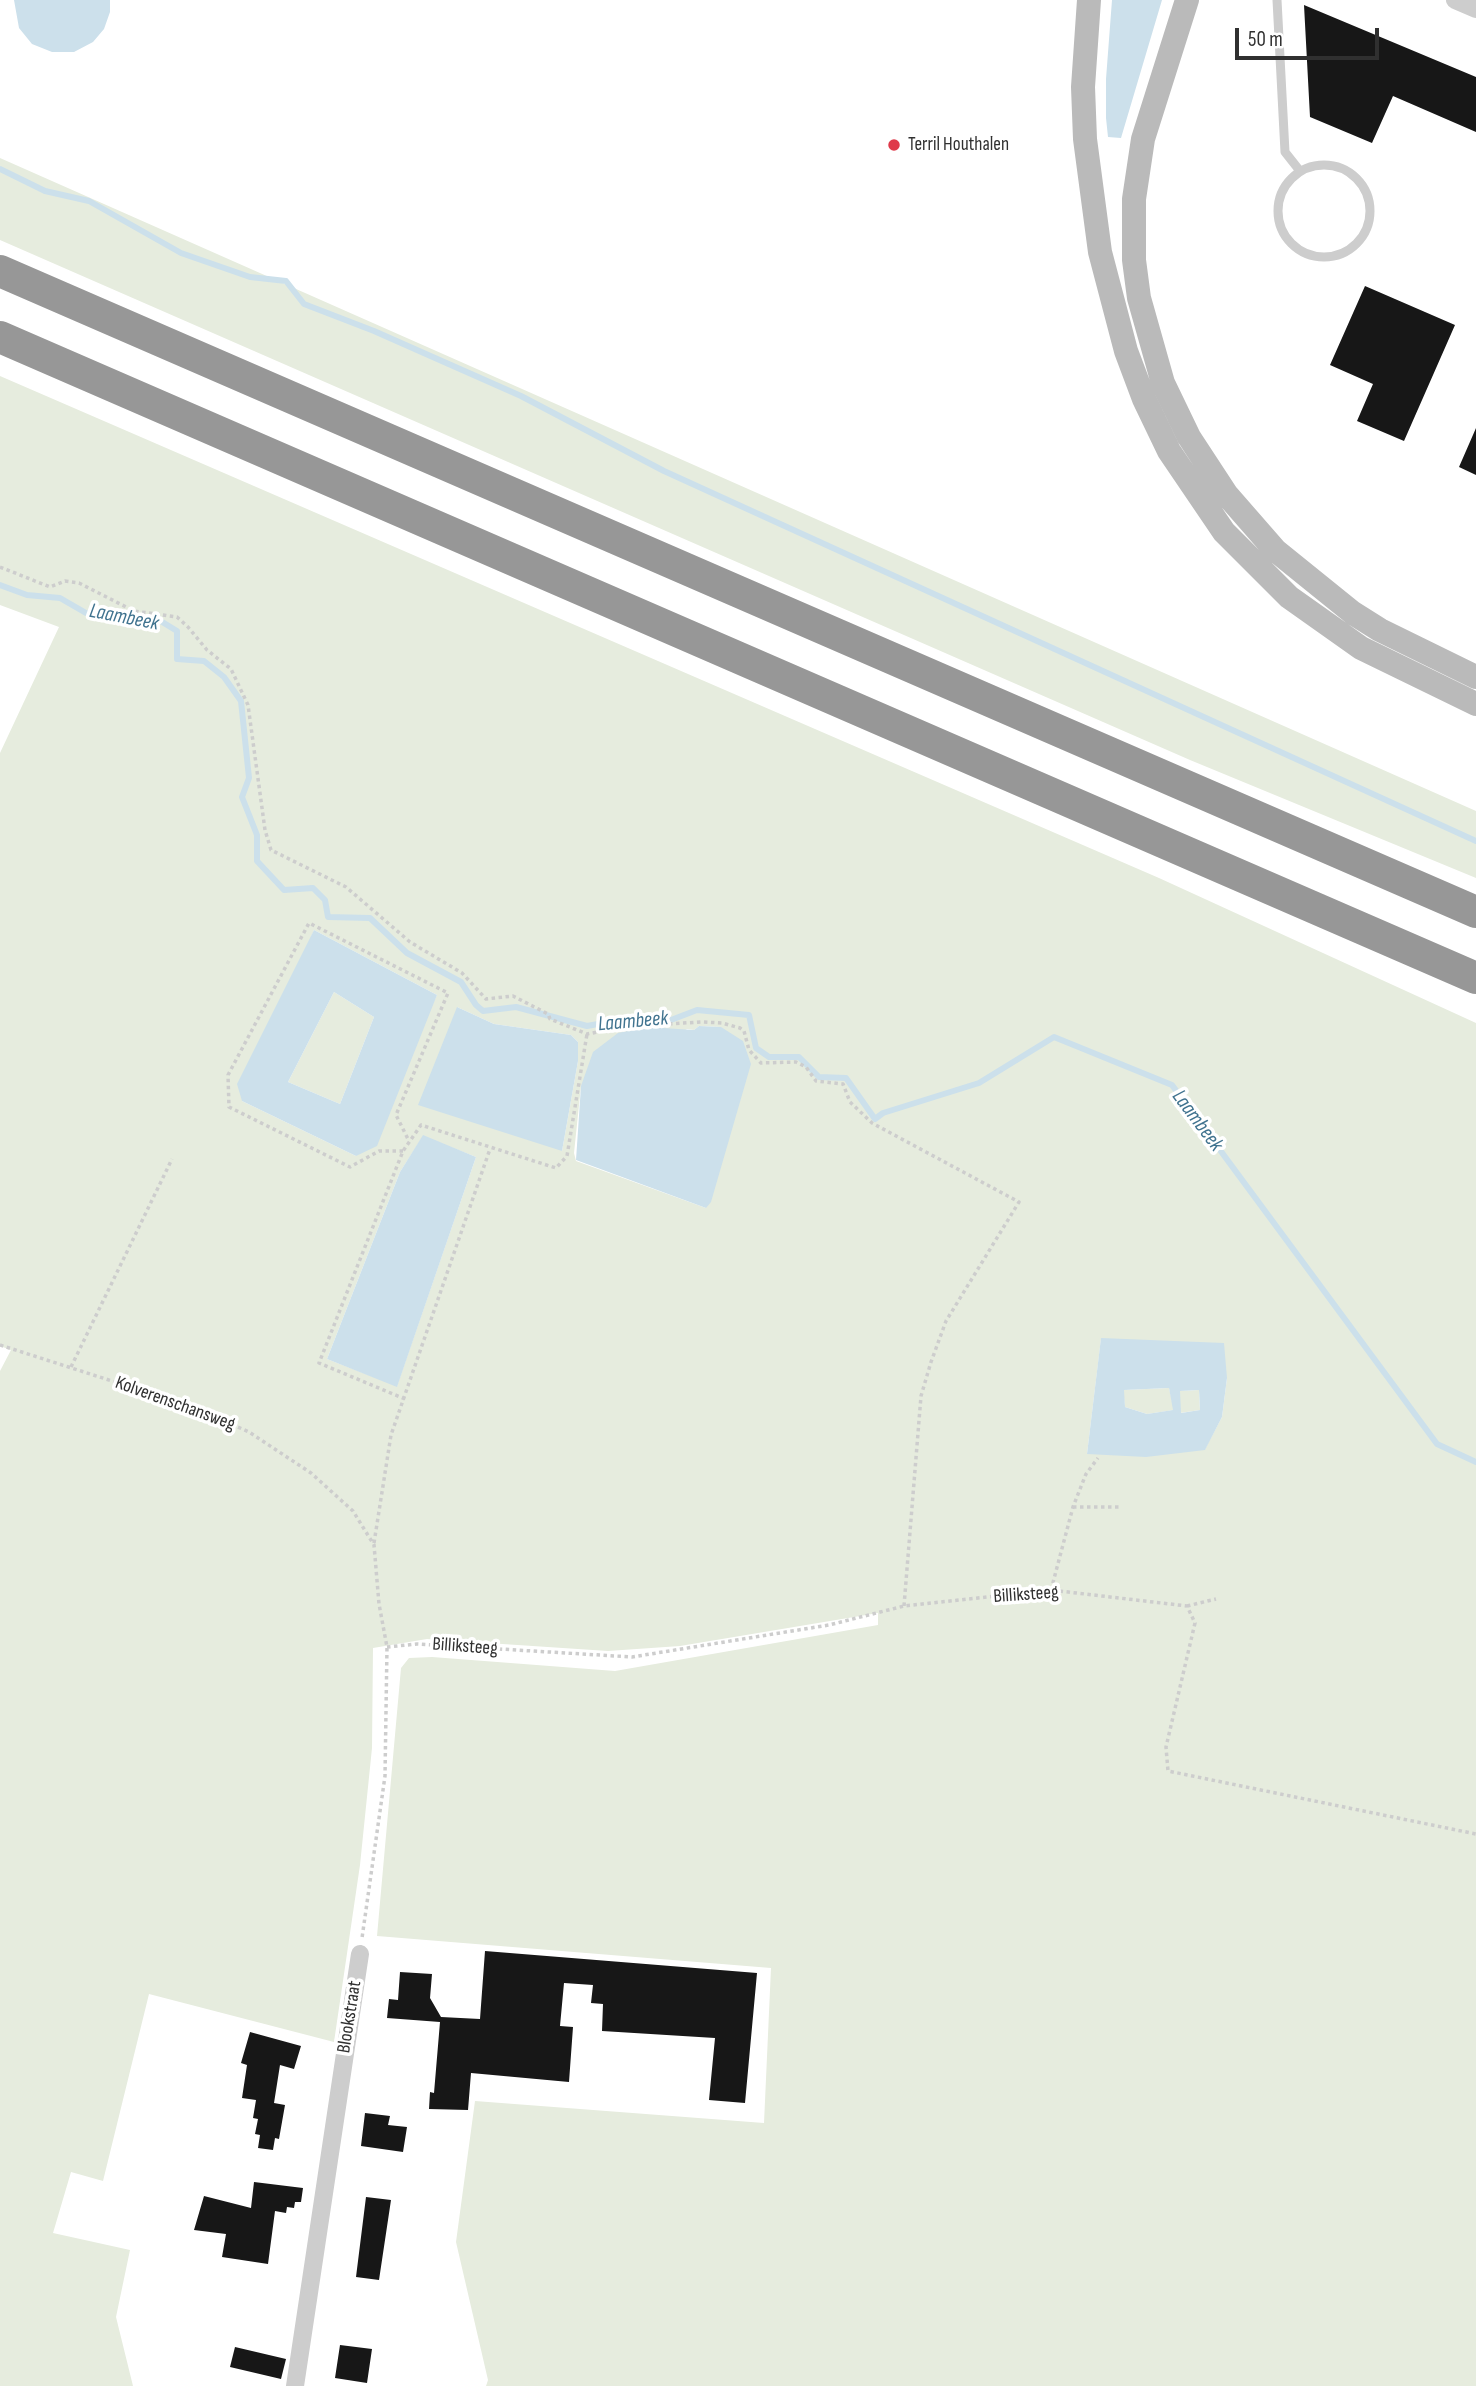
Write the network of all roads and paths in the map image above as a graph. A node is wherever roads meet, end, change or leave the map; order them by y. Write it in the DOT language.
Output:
graph roads {
  1 [pos="1089,0"];
  2 [pos="1187,0"];
  3 [pos="1276,0"];
  4 [pos="1455,0"];
  5 [pos="1476,9"];
  6 [pos="1300,171"];
  7 [pos="0,271"];
  8 [pos="0,337"];
  9 [pos="0,567"];
  10 [pos="1476,677"];
  11 [pos="1476,704"];
  12 [pos="1476,912"];
  13 [pos="1476,978"];
  14 [pos="587,1034"];
  15 [pos="409,1141"];
  16 [pos="490,1149"];
  17 [pos="403,1151"];
  18 [pos="172,1159"];
  19 [pos="0,1345"];
  20 [pos="71,1367"];
  21 [pos="405,1399"];
  22 [pos="1098,1458"];
  23 [pos="1073,1507"];
  24 [pos="1121,1507"];
  25 [pos="374,1545"];
  26 [pos="1051,1590"];
  27 [pos="1216,1599"];
  28 [pos="904,1606"];
  29 [pos="1187,1606"];
  30 [pos="387,1647"];
  31 [pos="1476,1835"];
  32 [pos="360,1954"];
  33 [pos="295,2386"];
  1 -- 11 [label="street"];
  2 -- 10 [label="street"];
  3 -- 6 [label="lane"];
  4 -- 5 [label="street"];
  6 -- 6 [label="lane"];
  7 -- 12 [label="highway"];
  8 -- 13 [label="highway"];
  9 -- 14 [label="path"];
  14 -- 16 [label="path"];
  14 -- 28 [label="path"];
  15 -- 16 [label="path"];
  15 -- 17 [label="path"];
  15 -- 17 [label="path"];
  16 -- 21 [label="path"];
  17 -- 21 [label="path"];
  18 -- 20 [label="path"];
  19 -- 20 [label="path, Kolverenschansweg"];
  20 -- 25 [label="path, Kolverenschansweg"];
  21 -- 25 [label="path"];
  22 -- 23 [label="path"];
  23 -- 24 [label="path"];
  23 -- 26 [label="path"];
  25 -- 30 [label="path, Kolverenschansweg"];
  26 -- 28 [label="path, Billiksteeg"];
  26 -- 29 [label="path, Billiksteeg"];
  27 -- 29 [label="path"];
  28 -- 30 [label="path, Billiksteeg"];
  29 -- 31 [label="path"];
  30 -- 32 [label="path, Blookstraat"];
  32 -- 33 [label="street, Blookstraat"];
}
